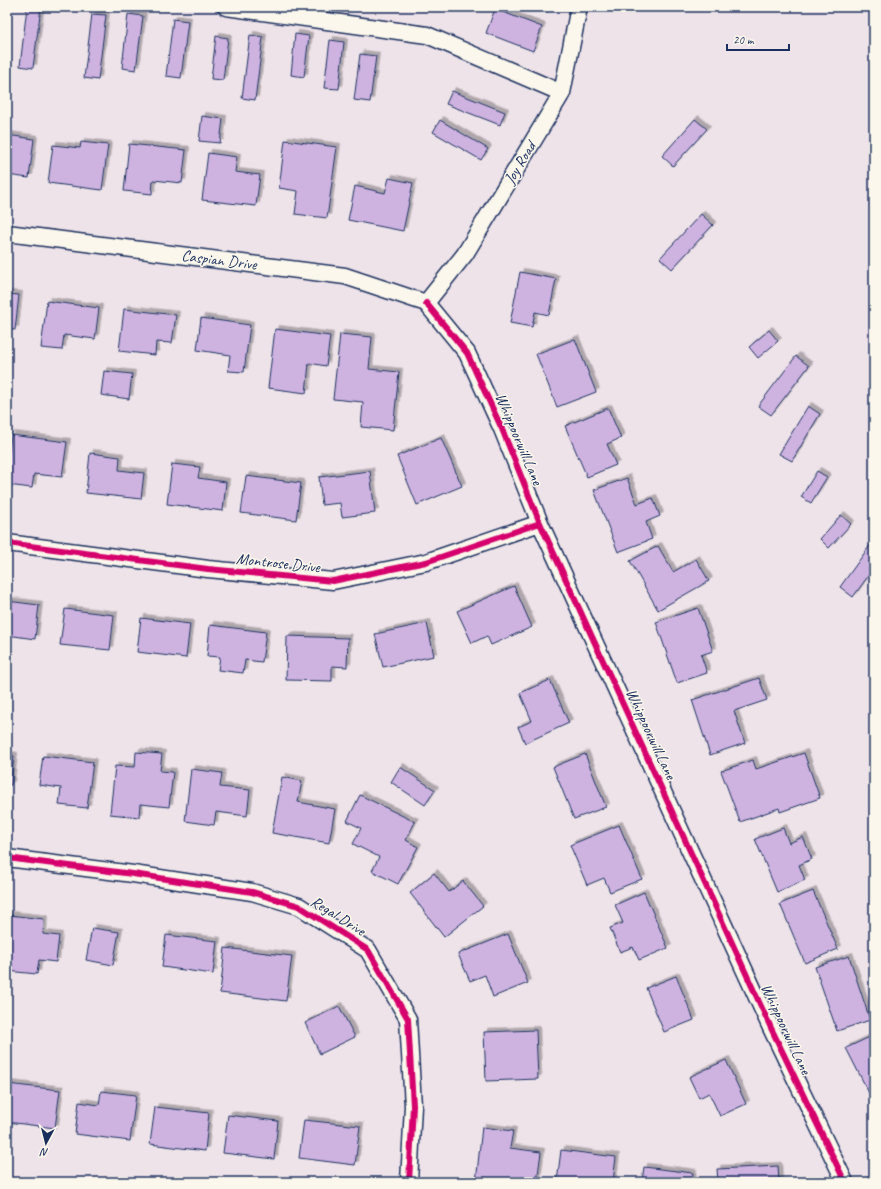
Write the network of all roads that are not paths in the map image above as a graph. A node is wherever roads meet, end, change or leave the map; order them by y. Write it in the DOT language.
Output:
graph roads {
  1 [pos="226,7"];
  2 [pos="579,7"];
  3 [pos="562,93"];
  4 [pos="7,234"];
  5 [pos="426,303"];
  6 [pos="540,523"];
  7 [pos="7,543"];
  8 [pos="7,858"];
  9 [pos="409,1182"];
  10 [pos="845,1182"];
  1 -- 3 [label="street"];
  2 -- 3 [label="street, Joy Road"];
  3 -- 5 [label="street, Joy Road"];
  4 -- 5 [label="street, Caspian Drive"];
  5 -- 6 [label="street, Whippoorwill Lane"];
  6 -- 7 [label="street, Montrose Drive"];
  6 -- 10 [label="street, Whippoorwill Lane"];
  8 -- 9 [label="street, Regal Drive"];
}
